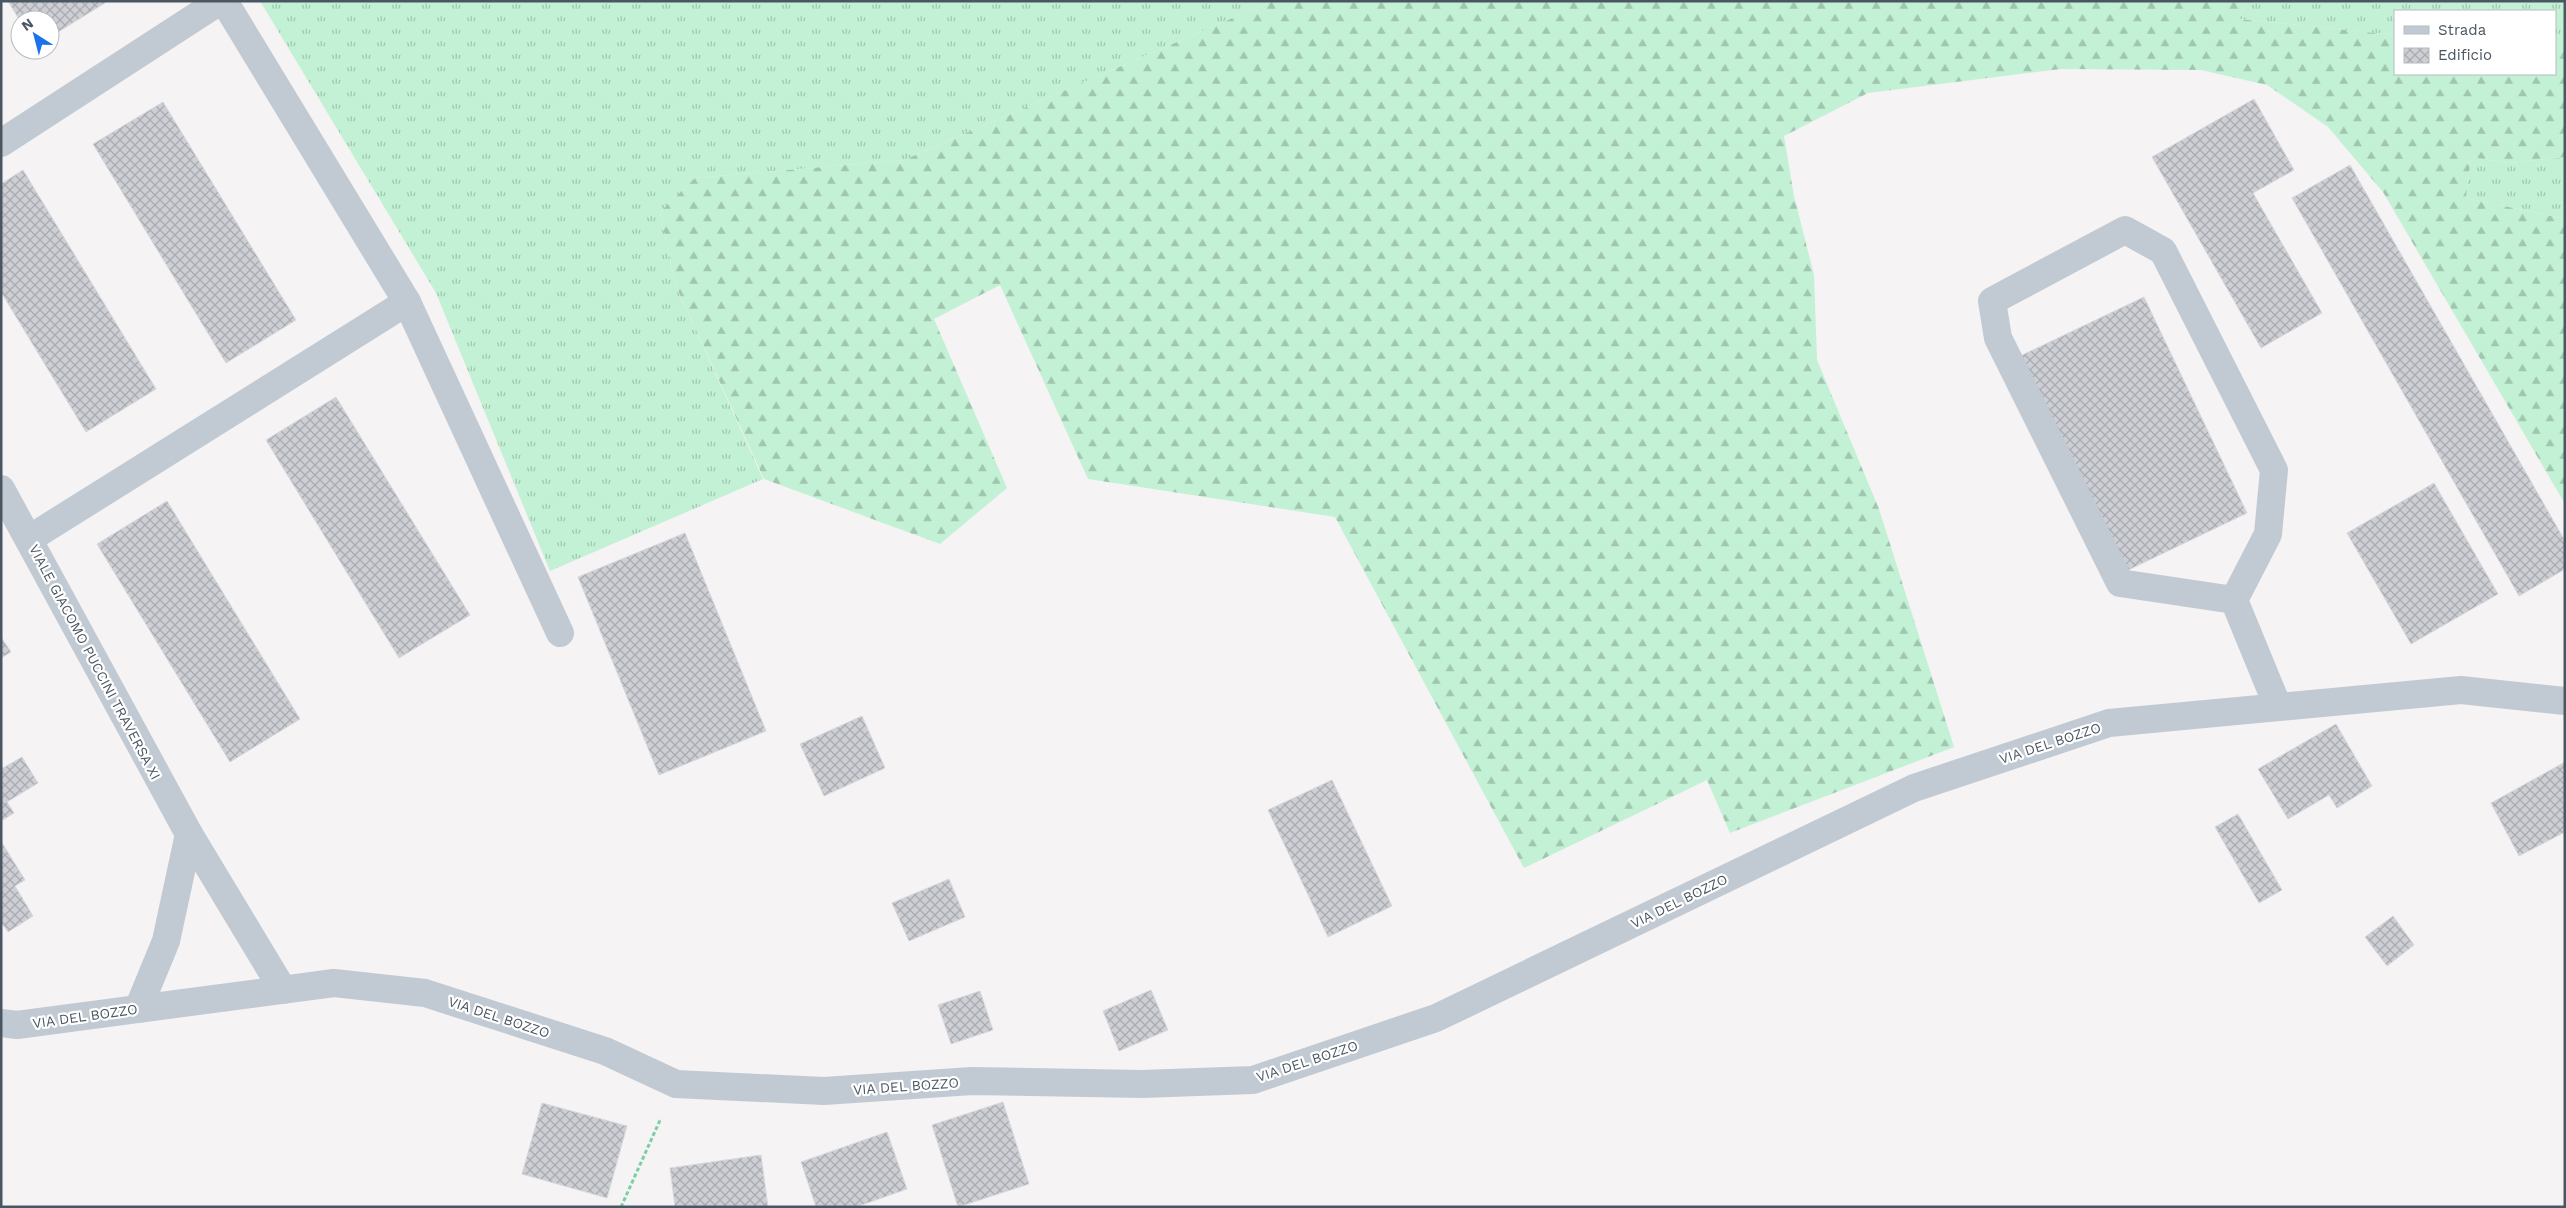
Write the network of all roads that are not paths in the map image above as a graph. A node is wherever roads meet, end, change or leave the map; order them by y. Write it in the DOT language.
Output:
graph roads {
  1 [pos="220,1"];
  2 [pos="224,1"];
  3 [pos="1,143"];
  4 [pos="407,302"];
  5 [pos="1,489"];
  6 [pos="29,539"];
  7 [pos="2234,600"];
  8 [pos="560,633"];
  9 [pos="2565,701"];
  10 [pos="2278,707"];
  11 [pos="189,834"];
  12 [pos="284,990"];
  13 [pos="138,1009"];
  14 [pos="1,1023"];
  1 -- 3 [label="street"];
  2 -- 4 [label="street"];
  4 -- 6 [label="street"];
  4 -- 8 [label="street"];
  5 -- 6 [label="street, VIALE GIACOMO PUCCINI TRAVERSA XI"];
  6 -- 11 [label="street, VIALE GIACOMO PUCCINI TRAVERSA XI"];
  7 -- 7 [label="street"];
  7 -- 10 [label="street"];
  9 -- 10 [label="street, VIA DEL BOZZO"];
  10 -- 12 [label="street, VIA DEL BOZZO"];
  11 -- 12 [label="street, VIALE GIACOMO PUCCINI TRAVERSA XI"];
  11 -- 13 [label="street"];
  12 -- 13 [label="street, VIA DEL BOZZO"];
  13 -- 14 [label="street, VIA DEL BOZZO"];
}
